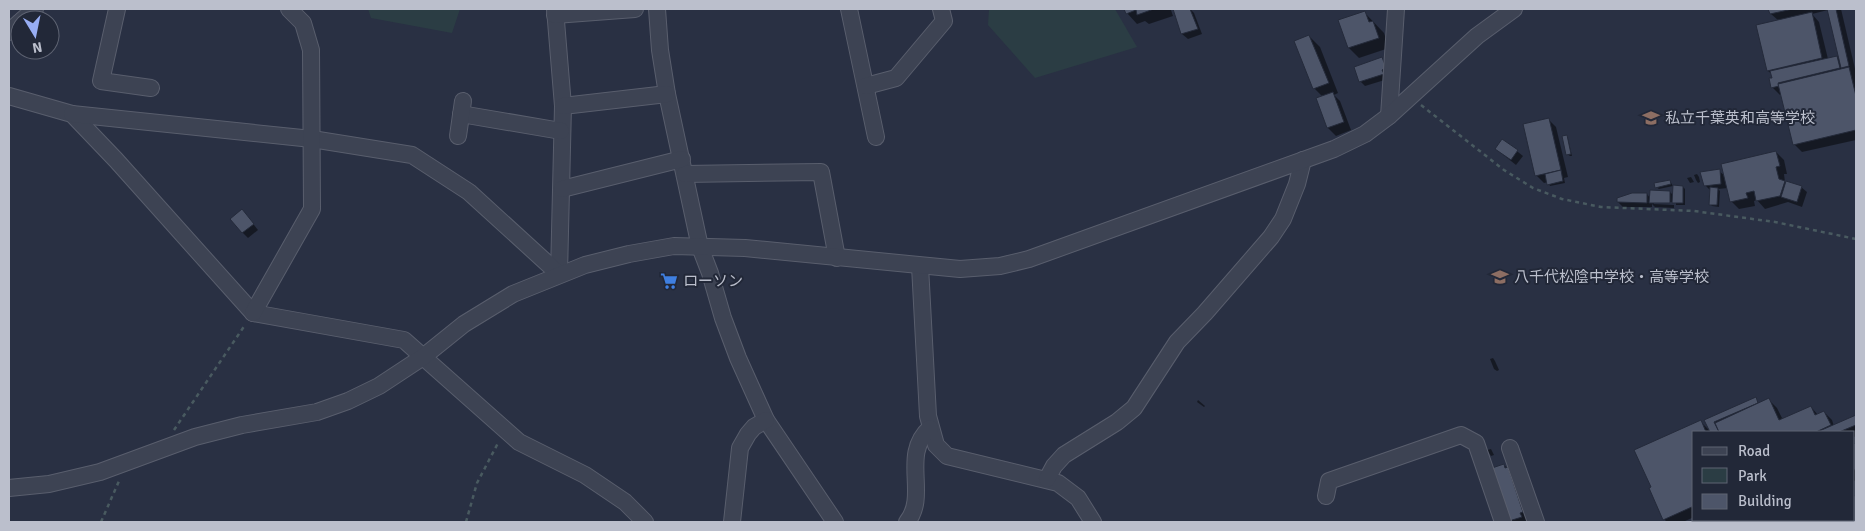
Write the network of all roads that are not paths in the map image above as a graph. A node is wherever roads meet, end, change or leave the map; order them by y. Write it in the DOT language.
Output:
graph roads {
  1 [pos="117,9"];
  2 [pos="289,9"];
  3 [pos="635,9"];
  4 [pos="657,9"];
  5 [pos="850,9"];
  6 [pos="941,9"];
  7 [pos="1396,9"];
  8 [pos="1514,9"];
  9 [pos="555,12"];
  10 [pos="866,86"];
  11 [pos="151,88"];
  12 [pos="667,94"];
  13 [pos="9,96"];
  14 [pos="563,106"];
  15 [pos="72,114"];
  16 [pos="1388,116"];
  17 [pos="561,131"];
  18 [pos="458,136"];
  19 [pos="876,137"];
  20 [pos="312,139"];
  21 [pos="1303,160"];
  22 [pos="684,167"];
  23 [pos="562,189"];
  24 [pos="700,246"];
  25 [pos="837,258"];
  26 [pos="920,266"];
  27 [pos="559,274"];
  28 [pos="253,314"];
  29 [pos="423,357"];
  30 [pos="766,420"];
  31 [pos="930,428"];
  32 [pos="1510,448"];
  33 [pos="1047,479"];
  34 [pos="9,488"];
  35 [pos="1326,496"];
  36 [pos="645,522"];
  37 [pos="732,522"];
  38 [pos="836,522"];
  39 [pos="907,522"];
  40 [pos="1093,522"];
  41 [pos="1503,522"];
  42 [pos="1536,522"];
  1 -- 11 [label="street"];
  2 -- 20 [label="street"];
  3 -- 9 [label="street"];
  4 -- 12 [label="street"];
  5 -- 10 [label="street"];
  6 -- 10 [label="street"];
  7 -- 16 [label="street"];
  8 -- 16 [label="street"];
  9 -- 14 [label="street"];
  10 -- 19 [label="street"];
  12 -- 14 [label="street"];
  12 -- 22 [label="street"];
  13 -- 15 [label="street"];
  14 -- 17 [label="street"];
  15 -- 20 [label="street"];
  15 -- 28 [label="street"];
  16 -- 21 [label="street"];
  17 -- 18 [label="street"];
  17 -- 23 [label="street"];
  20 -- 27 [label="street"];
  20 -- 28 [label="street"];
  21 -- 26 [label="street"];
  21 -- 33 [label="street"];
  22 -- 23 [label="street"];
  22 -- 24 [label="street"];
  22 -- 25 [label="street"];
  23 -- 27 [label="street"];
  24 -- 25 [label="street"];
  24 -- 27 [label="street"];
  24 -- 30 [label="street"];
  25 -- 26 [label="street"];
  26 -- 31 [label="street"];
  27 -- 29 [label="street"];
  28 -- 29 [label="street"];
  29 -- 34 [label="street"];
  29 -- 36 [label="street"];
  30 -- 37 [label="street"];
  30 -- 38 [label="street"];
  31 -- 33 [label="street"];
  31 -- 39 [label="street"];
  32 -- 42 [label="street"];
  33 -- 40 [label="street"];
  35 -- 41 [label="street"];
}
